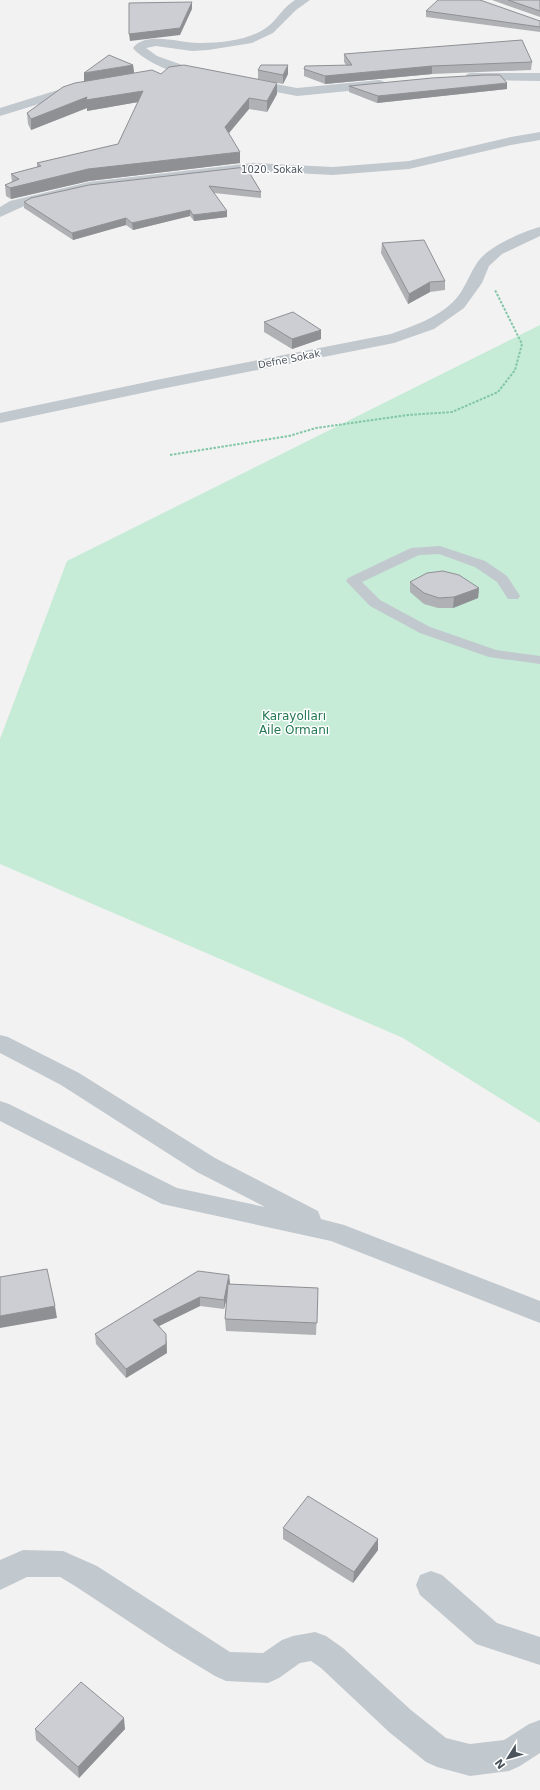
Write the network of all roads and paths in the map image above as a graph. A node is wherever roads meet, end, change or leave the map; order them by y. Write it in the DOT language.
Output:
graph roads {
  1 [pos="304,0"];
  2 [pos="161,74"];
  3 [pos="461,77"];
  4 [pos="540,77"];
  5 [pos="238,80"];
  6 [pos="392,83"];
  7 [pos="87,87"];
  8 [pos="0,112"];
  9 [pos="540,136"];
  10 [pos="3,211"];
  11 [pos="540,231"];
  12 [pos="493,286"];
  13 [pos="0,418"];
  14 [pos="170,454"];
  15 [pos="513,596"];
  16 [pos="540,660"];
  17 [pos="0,1043"];
  18 [pos="0,1110"];
  19 [pos="335,1232"];
  20 [pos="540,1312"];
  21 [pos="0,1576"];
  22 [pos="431,1585"];
  23 [pos="540,1651"];
  24 [pos="540,1735"];
  1 -- 2 [label="street"];
  3 -- 4 [label="street"];
  5 -- 6 [label="street"];
  7 -- 8 [label="street"];
  9 -- 10 [label="street, 1020. Sokak"];
  11 -- 13 [label="street, Defne Sokak"];
  12 -- 14 [label="path"];
  15 -- 16 [label="lane"];
  17 -- 19 [label="street"];
  18 -- 19 [label="street"];
  19 -- 20 [label="street"];
  21 -- 24 [label="street"];
  22 -- 23 [label="street"];
}
